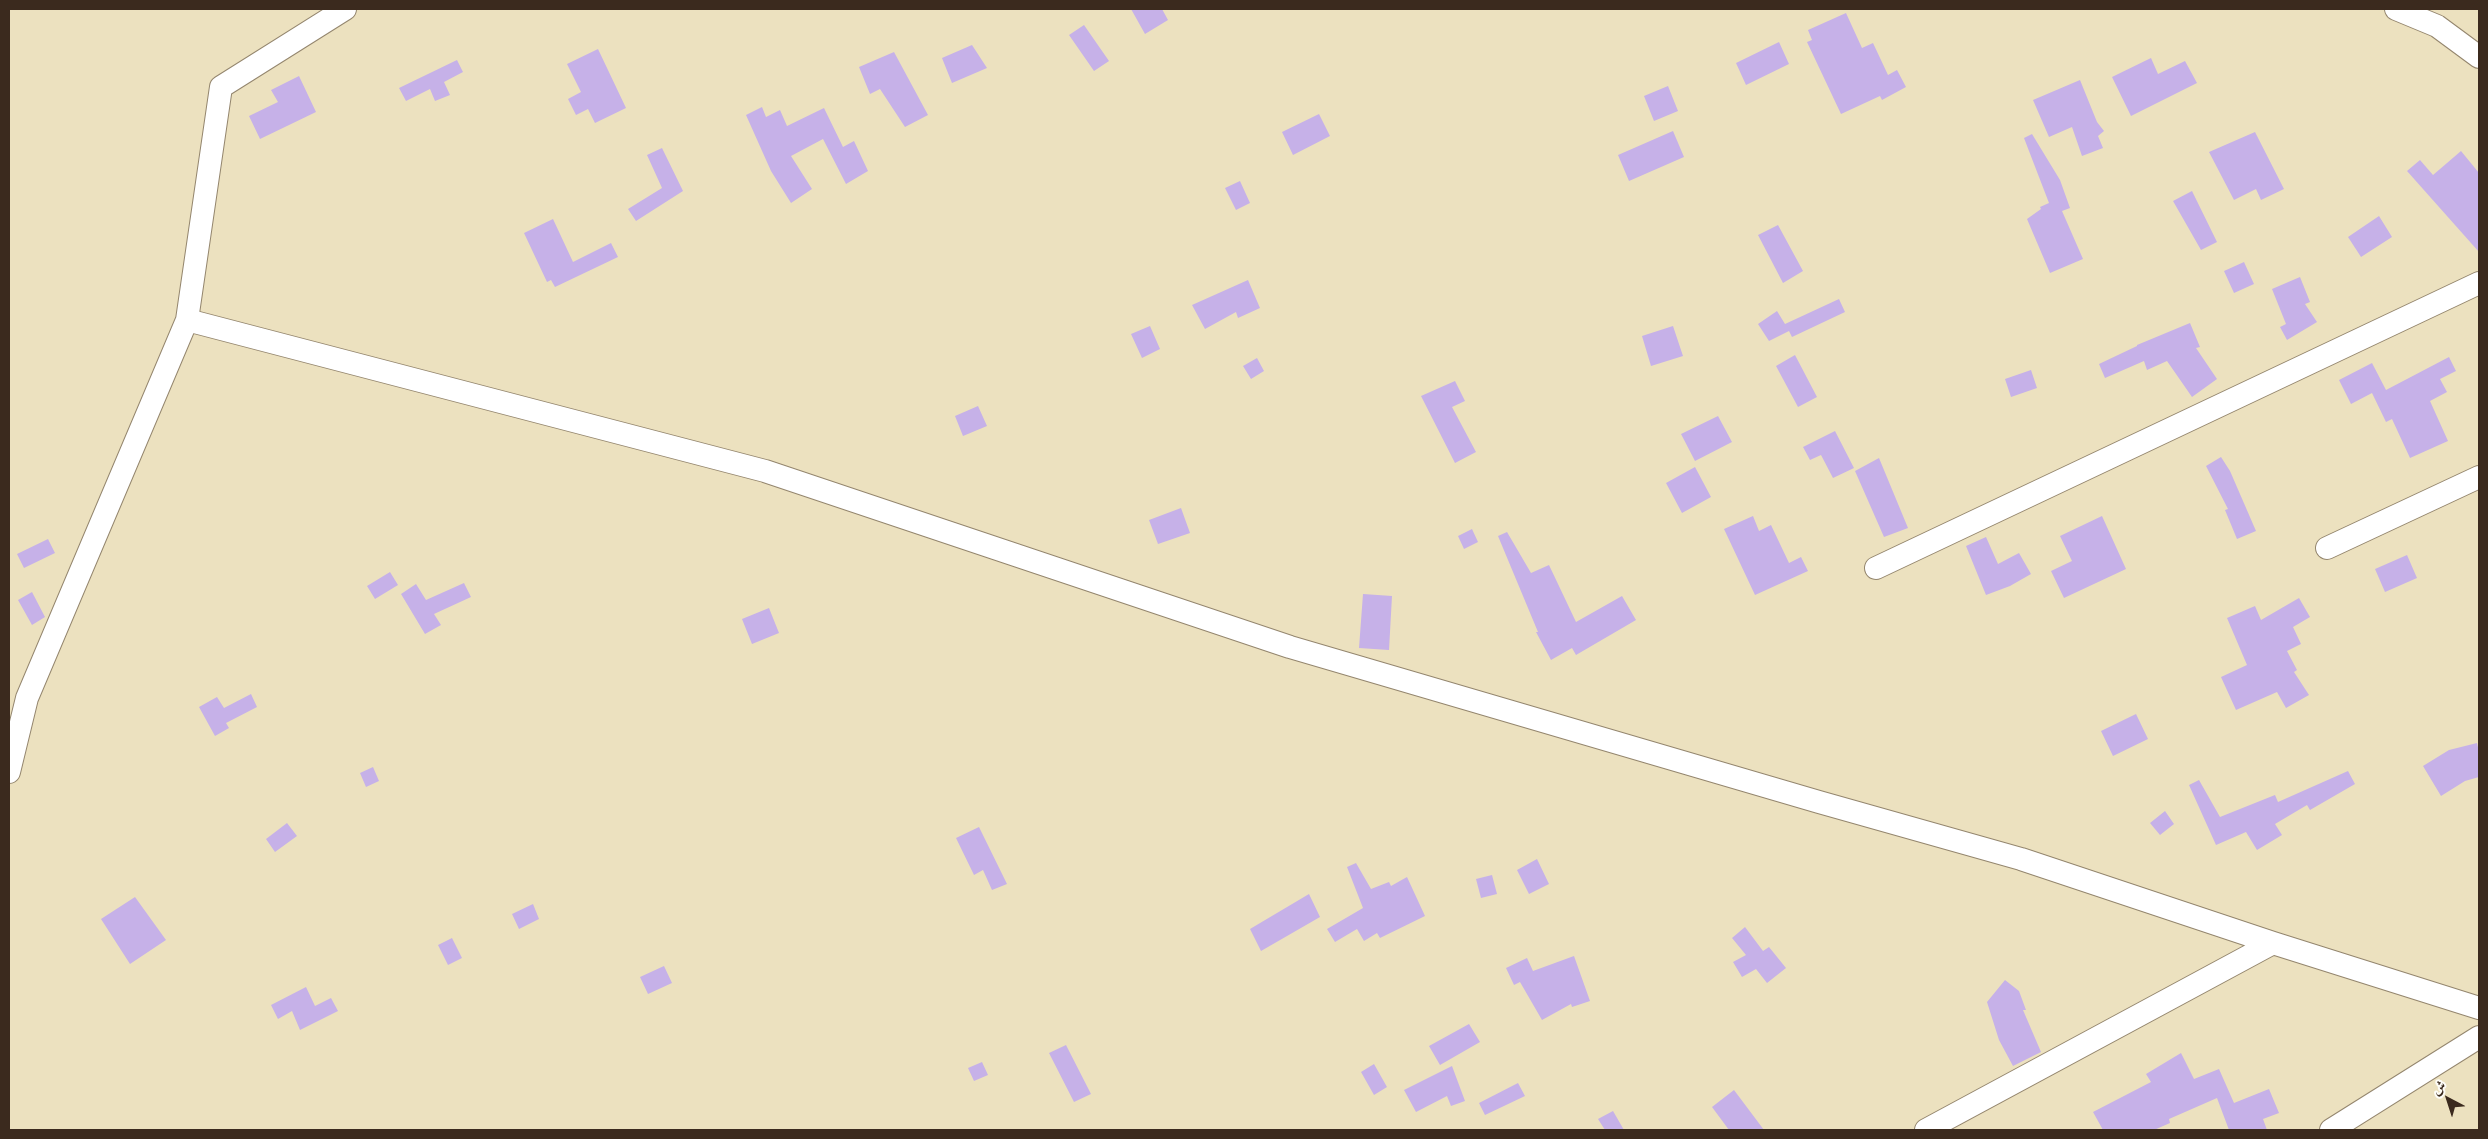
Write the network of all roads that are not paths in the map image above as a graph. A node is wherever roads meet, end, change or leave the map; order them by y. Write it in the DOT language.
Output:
graph roads {
  1 [pos="345,9"];
  2 [pos="2396,9"];
  3 [pos="2479,57"];
  4 [pos="2479,283"];
  5 [pos="187,320"];
  6 [pos="2479,477"];
  7 [pos="2327,548"];
  8 [pos="1876,568"];
  9 [pos="9,772"];
  10 [pos="2272,943"];
  11 [pos="2479,1008"];
  12 [pos="2479,1037"];
  13 [pos="1927,1130"];
  14 [pos="2331,1130"];
  1 -- 5 [label="street"];
  2 -- 3 [label="street"];
  4 -- 8 [label="street"];
  5 -- 9 [label="street"];
  5 -- 10 [label="street"];
  6 -- 7 [label="street"];
  10 -- 11 [label="street"];
  10 -- 13 [label="street"];
  12 -- 14 [label="street"];
}
